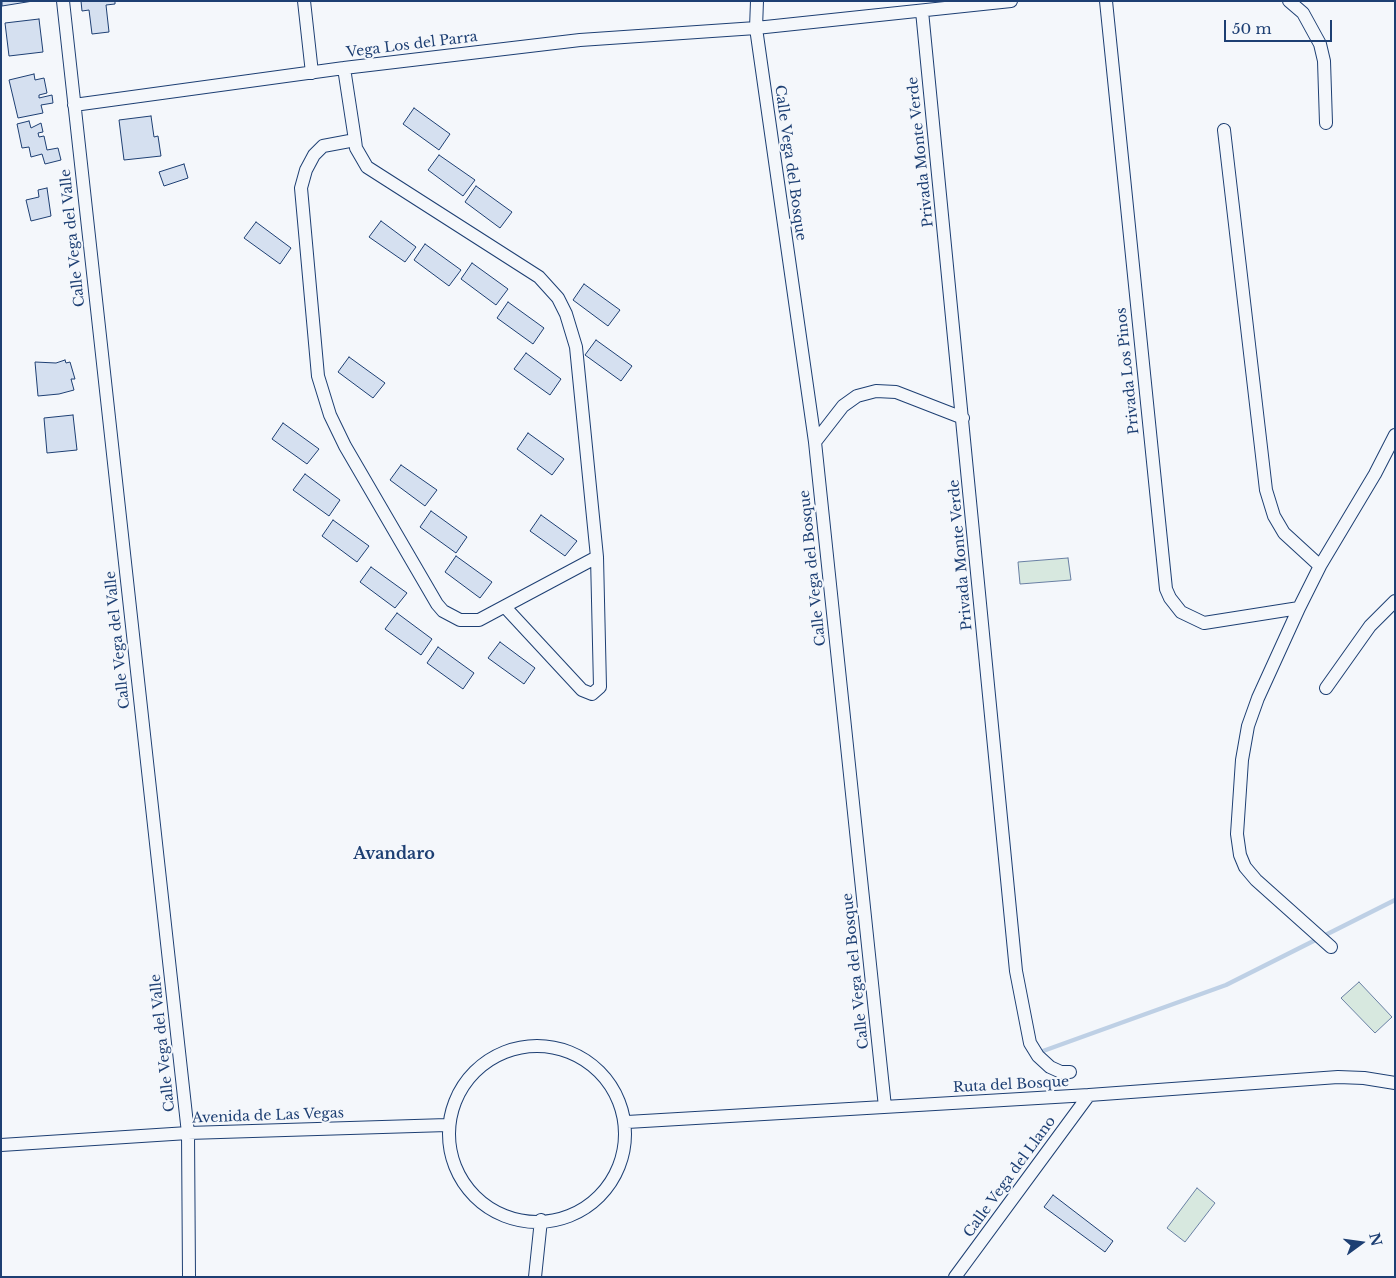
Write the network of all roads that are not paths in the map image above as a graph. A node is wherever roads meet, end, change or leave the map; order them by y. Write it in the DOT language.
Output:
graph roads {
  1 [pos="63,1"];
  2 [pos="304,1"];
  3 [pos="757,1"];
  4 [pos="1011,1"];
  5 [pos="1106,1"];
  6 [pos="1290,1"];
  7 [pos="922,11"];
  8 [pos="756,28"];
  9 [pos="344,68"];
  10 [pos="312,72"];
  11 [pos="74,105"];
  12 [pos="1326,123"];
  13 [pos="1224,130"];
  14 [pos="355,140"];
  15 [pos="963,418"];
  16 [pos="1395,435"];
  17 [pos="815,442"];
  18 [pos="597,557"];
  19 [pos="1320,566"];
  20 [pos="1395,601"];
  21 [pos="505,607"];
  22 [pos="1299,608"];
  23 [pos="1326,688"];
  24 [pos="1330,948"];
  25 [pos="1070,1072"];
  26 [pos="1395,1083"];
  27 [pos="1089,1095"];
  28 [pos="885,1107"];
  29 [pos="627,1122"];
  30 [pos="447,1125"];
  31 [pos="188,1133"];
  32 [pos="1,1145"];
  33 [pos="541,1220"];
  34 [pos="190,1277"];
  35 [pos="536,1277"];
  36 [pos="955,1277"];
  1 -- 11 [label="street, Calle Vega del Valle"];
  2 -- 10 [label="street"];
  3 -- 8 [label="street, Calle Vega del Bosque"];
  4 -- 7 [label="street, Vega Los del Parra"];
  5 -- 22 [label="street, Privada Los Pinos"];
  6 -- 12 [label="street"];
  7 -- 8 [label="street, Vega Los del Parra"];
  7 -- 15 [label="street, Privada Monte Verde"];
  8 -- 9 [label="street, Vega Los del Parra"];
  8 -- 17 [label="street, Calle Vega del Bosque"];
  9 -- 10 [label="street, Vega Los del Parra"];
  9 -- 14 [label="street"];
  10 -- 11 [label="street, Vega Los del Parra"];
  11 -- 31 [label="street, Calle Vega del Valle"];
  13 -- 19 [label="street"];
  14 -- 18 [label="street"];
  14 -- 21 [label="street"];
  15 -- 17 [label="street"];
  15 -- 25 [label="street, Privada Monte Verde"];
  16 -- 19 [label="street"];
  17 -- 28 [label="street, Calle Vega del Bosque"];
  18 -- 21 [label="street"];
  18 -- 21 [label="street"];
  19 -- 22 [label="street"];
  20 -- 23 [label="street"];
  22 -- 24 [label="street"];
  26 -- 27 [label="street, Ruta del Bosque"];
  27 -- 28 [label="street, Ruta del Bosque"];
  27 -- 36 [label="street, Calle Vega del Llano"];
  28 -- 29 [label="street, Ruta del Bosque"];
  29 -- 30 [label="street"];
  29 -- 33 [label="street"];
  30 -- 31 [label="street, Avenida de Las Vegas"];
  30 -- 33 [label="street"];
  31 -- 32 [label="street, Avenida de Las Vegas"];
  31 -- 34 [label="street, Calle Vega del Valle"];
  33 -- 35 [label="street"];
}
